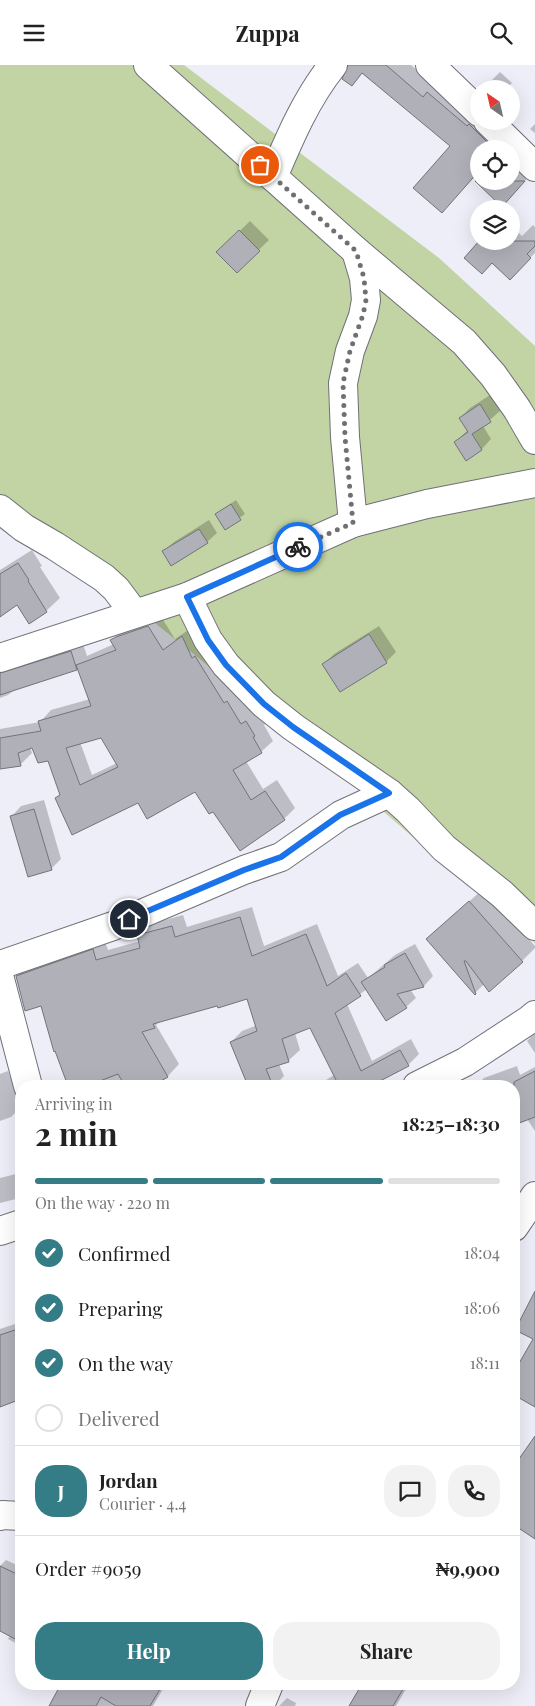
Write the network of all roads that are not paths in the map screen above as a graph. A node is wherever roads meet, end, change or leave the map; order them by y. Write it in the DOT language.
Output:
graph roads {
  1 [pos="148,65"];
  2 [pos="333,65"];
  3 [pos="430,65"];
  4 [pos="470,103"];
  5 [pos="497,130"];
  6 [pos="535,167"];
  7 [pos="274,177"];
  8 [pos="356,251"];
  9 [pos="535,440"];
  10 [pos="535,483"];
  11 [pos="0,509"];
  12 [pos="353,523"];
  13 [pos="187,597"];
  14 [pos="134,613"];
  15 [pos="0,657"];
  16 [pos="389,793"];
  17 [pos="535,926"];
  18 [pos="0,965"];
  19 [pos="0,979"];
  20 [pos="535,1015"];
  21 [pos="26,1080"];
  22 [pos="429,1080"];
  23 [pos="535,1196"];
  24 [pos="520,1218"];
  25 [pos="15,1226"];
  26 [pos="0,1231"];
  27 [pos="15,1516"];
  28 [pos="0,1517"];
  29 [pos="267,1690"];
  30 [pos="260,1706"];
  1 -- 7 [label="street"];
  2 -- 7 [label="street"];
  3 -- 4 [label="street"];
  5 -- 6 [label="street"];
  7 -- 8 [label="street"];
  8 -- 9 [label="street"];
  8 -- 12 [label="street"];
  10 -- 12 [label="street"];
  11 -- 14 [label="street"];
  12 -- 13 [label="street"];
  13 -- 14 [label="street"];
  13 -- 16 [label="street"];
  14 -- 15 [label="street"];
  16 -- 17 [label="street"];
  16 -- 18 [label="street"];
  19 -- 21 [label="street"];
  20 -- 22 [label="street"];
  23 -- 24 [label="street"];
  25 -- 26 [label="street"];
  27 -- 28 [label="street"];
  29 -- 30 [label="street"];
}
